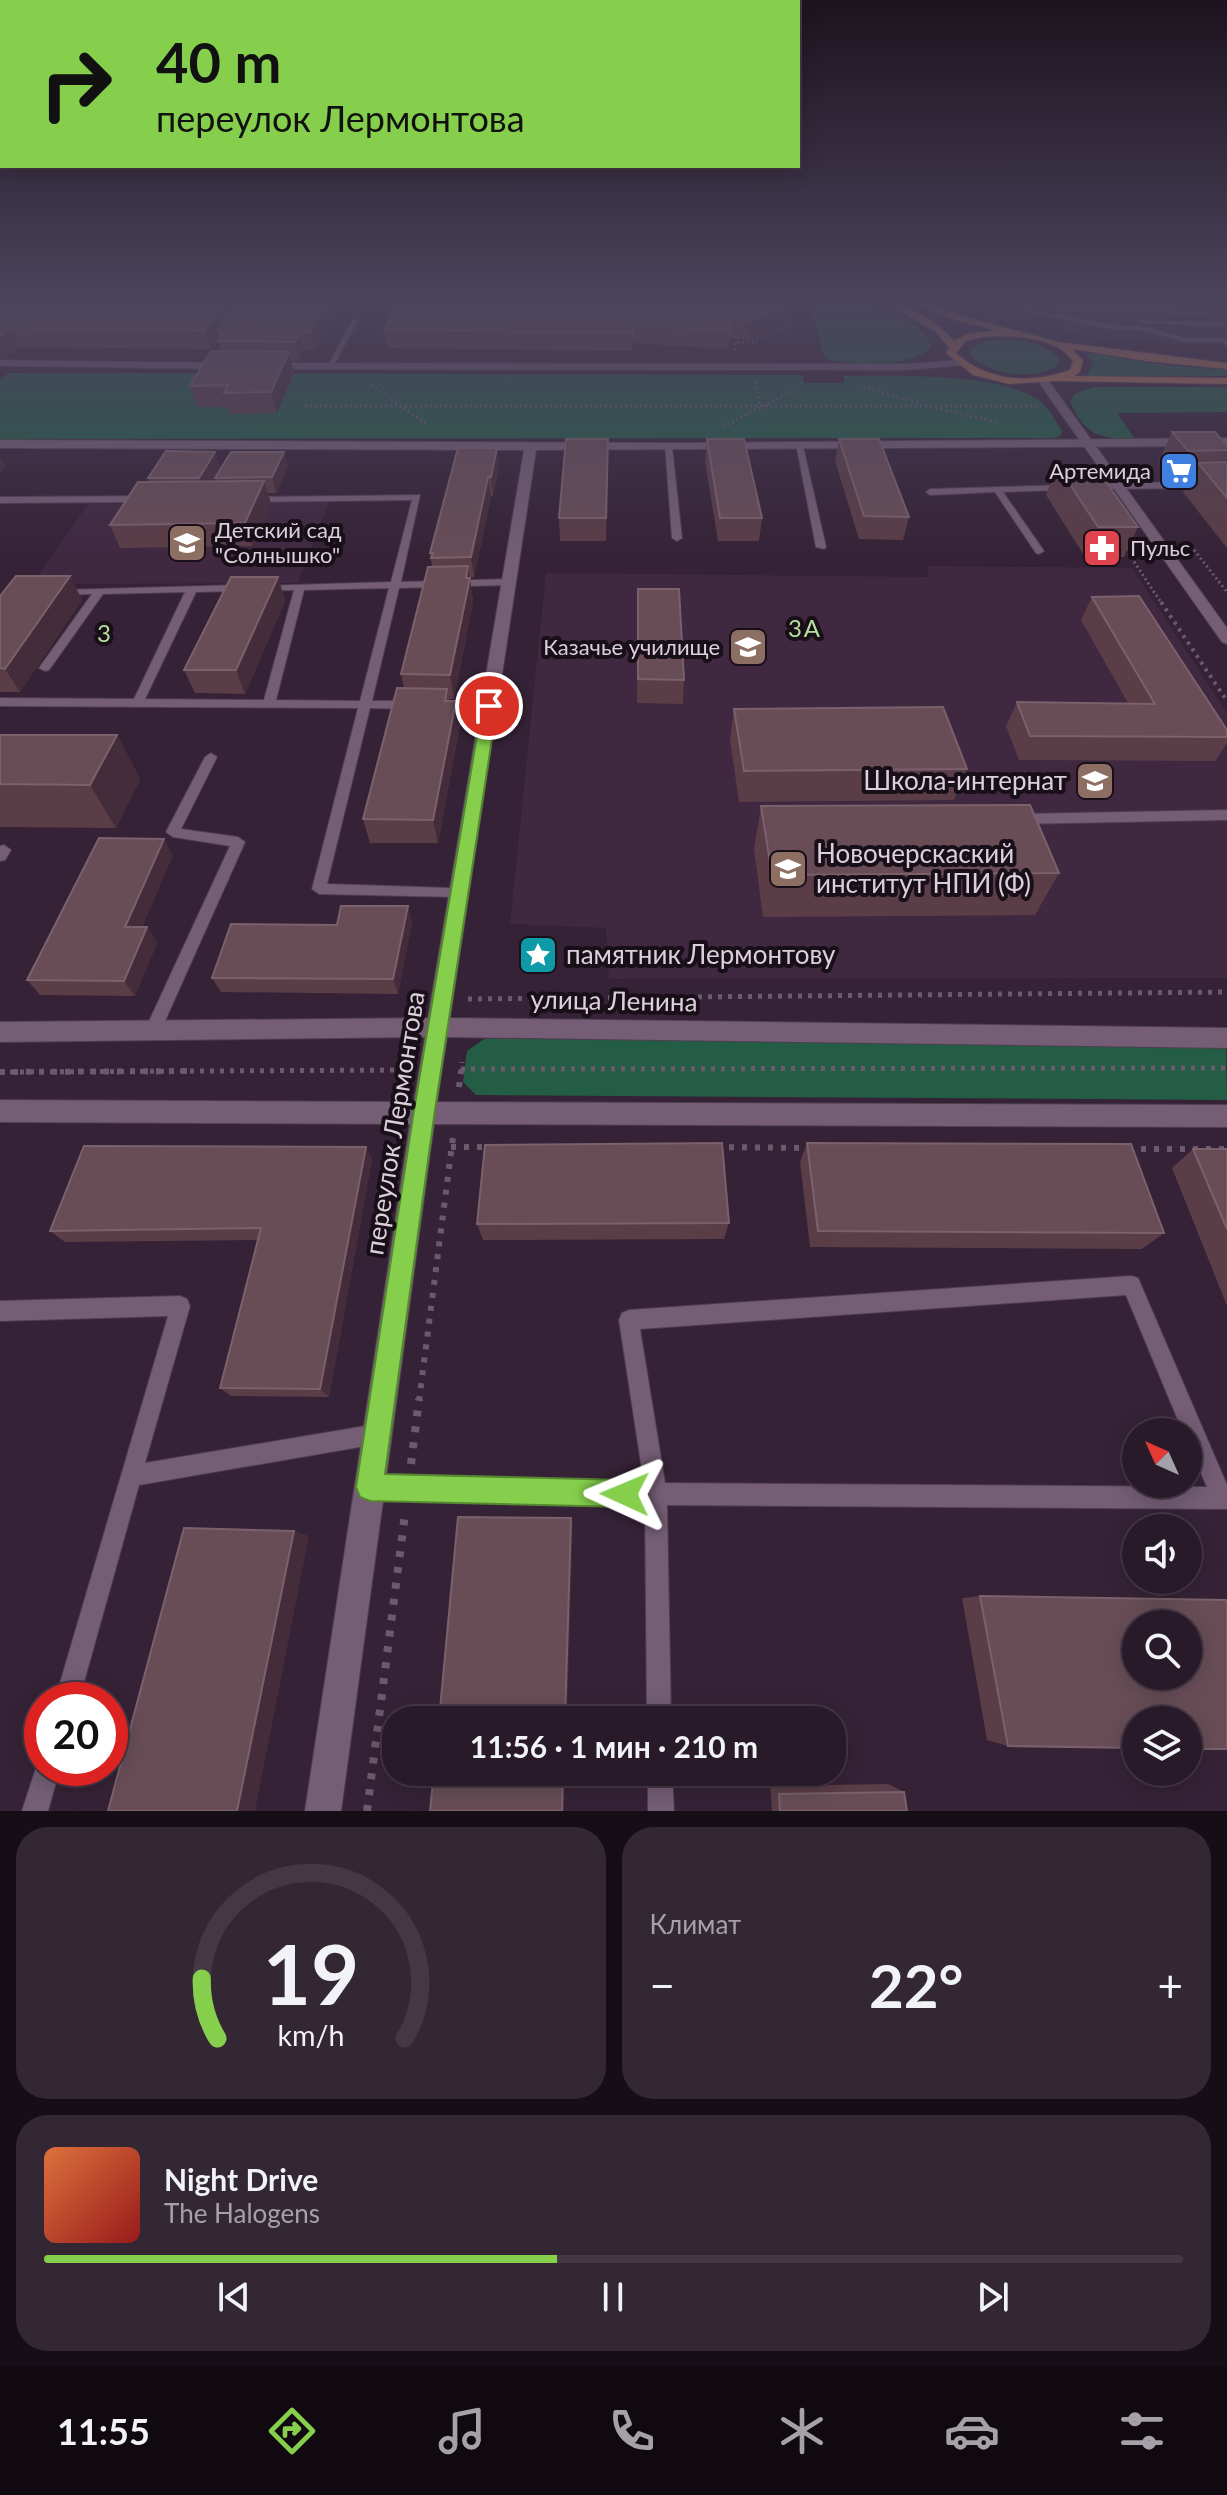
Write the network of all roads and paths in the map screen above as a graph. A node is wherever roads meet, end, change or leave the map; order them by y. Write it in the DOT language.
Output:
graph roads {
  1 [pos="377,389"];
  2 [pos="796,389"];
  3 [pos="867,389"];
  4 [pos="1049,389"];
  5 [pos="305,406"];
  6 [pos="404,406"];
  7 [pos="760,406"];
  8 [pos="927,406"];
  9 [pos="1045,406"];
  10 [pos="1000,423"];
  11 [pos="1086,442"];
  12 [pos="1227,442"];
  13 [pos="0,444"];
  14 [pos="531,445"];
  15 [pos="240,446"];
  16 [pos="799,446"];
  17 [pos="456,447"];
  18 [pos="668,447"];
  19 [pos="687,447"];
  20 [pos="233,458"];
  21 [pos="1118,485"];
  22 [pos="1227,485"];
  23 [pos="997,489"];
  24 [pos="930,492"];
  25 [pos="150,499"];
  26 [pos="241,499"];
  27 [pos="0,500"];
  28 [pos="677,538"];
  29 [pos="1119,539"];
  30 [pos="821,547"];
  31 [pos="1039,551"];
  32 [pos="509,582"];
  33 [pos="396,585"];
  34 [pos="300,587"];
  35 [pos="192,589"];
  36 [pos="100,591"];
  37 [pos="53,593"];
  38 [pos="1227,639"];
  39 [pos="45,668"];
  40 [pos="1227,701"];
  41 [pos="0,702"];
  42 [pos="138,703"];
  43 [pos="269,704"];
  44 [pos="366,704"];
  45 [pos="489,706"];
  46 [pos="211,757"];
  47 [pos="1227,815"];
  48 [pos="1003,819"];
  49 [pos="450,893"];
  50 [pos="1227,992"];
  51 [pos="442,1001"];
  52 [pos="438,1027"];
  53 [pos="153,1030"];
  54 [pos="0,1032"];
  55 [pos="1227,1038"];
  56 [pos="1227,1068"];
  57 [pos="431,1069"];
  58 [pos="0,1072"];
  59 [pos="424,1110"];
  60 [pos="0,1111"];
  61 [pos="1227,1116"];
  62 [pos="451,1147"];
  63 [pos="499,1147"];
  64 [pos="705,1147"];
  65 [pos="815,1148"];
  66 [pos="1116,1149"];
  67 [pos="1227,1149"];
  68 [pos="0,1311"];
  69 [pos="377,1434"];
  70 [pos="131,1476"];
  71 [pos="370,1487"];
  72 [pos="656,1494"];
  73 [pos="1225,1498"];
  74 [pos="72,1682"];
  75 [pos="659,1706"];
  76 [pos="43,1786"];
  77 [pos="660,1786"];
  78 [pos="35,1811"];
  79 [pos="323,1811"];
  80 [pos="661,1811"];
  1 -- 6 [label="path"];
  2 -- 7 [label="path"];
  3 -- 8 [label="path"];
  4 -- 11 [label="street"];
  5 -- 6 [label="path"];
  6 -- 7 [label="path"];
  6 -- 17 [label="path"];
  7 -- 8 [label="path"];
  7 -- 19 [label="path"];
  8 -- 9 [label="path"];
  8 -- 10 [label="path"];
  11 -- 12 [label="street"];
  11 -- 16 [label="street"];
  11 -- 21 [label="street"];
  13 -- 15 [label="street"];
  14 -- 17 [label="street"];
  14 -- 18 [label="street"];
  14 -- 32 [label="street, переулок Лермонтова"];
  15 -- 17 [label="street"];
  15 -- 20 [label="lane"];
  16 -- 19 [label="street"];
  16 -- 30 [label="lane"];
  18 -- 19 [label="street"];
  18 -- 28 [label="lane"];
  21 -- 22 [label="lane"];
  21 -- 23 [label="lane"];
  21 -- 38 [label="street"];
  23 -- 24 [label="lane"];
  23 -- 31 [label="lane"];
  25 -- 27 [label="lane"];
  26 -- 33 [label="lane"];
  29 -- 40 [label="path"];
  32 -- 33 [label="lane"];
  32 -- 45 [label="street, переулок Лермонтова"];
  33 -- 34 [label="lane"];
  33 -- 44 [label="lane"];
  34 -- 35 [label="lane"];
  34 -- 43 [label="lane"];
  35 -- 36 [label="lane"];
  35 -- 42 [label="lane"];
  36 -- 37 [label="lane"];
  36 -- 39 [label="lane"];
  41 -- 42 [label="lane"];
  42 -- 43 [label="lane"];
  43 -- 44 [label="lane"];
  44 -- 45 [label="lane"];
  44 -- 49 [label="lane"];
  45 -- 51 [label="street, переулок Лермонтова"];
  46 -- 53 [label="lane"];
  47 -- 48 [label="lane"];
  50 -- 51 [label="path"];
  51 -- 52 [label="street, переулок Лермонтова"];
  52 -- 53 [label="street, улица Ленина"];
  52 -- 55 [label="street, улица Ленина"];
  52 -- 57 [label="street, переулок Лермонтова"];
  53 -- 54 [label="street, улица Ленина"];
  56 -- 57 [label="path"];
  57 -- 58 [label="path"];
  57 -- 59 [label="street, переулок Лермонтова"];
  59 -- 60 [label="street"];
  59 -- 61 [label="street"];
  59 -- 69 [label="street, переулок Лермонтова"];
  62 -- 63 [label="path"];
  64 -- 65 [label="path"];
  66 -- 67 [label="path"];
  68 -- 70 [label="lane"];
  69 -- 70 [label="lane"];
  69 -- 71 [label="street, переулок Лермонтова"];
  70 -- 74 [label="lane"];
  71 -- 72 [label="lane"];
  71 -- 79 [label="street, переулок Лермонтова"];
  72 -- 73 [label="lane"];
  72 -- 73 [label="lane"];
  72 -- 75 [label="lane"];
  76 -- 78 [label="lane"];
  77 -- 80 [label="lane"];
}
